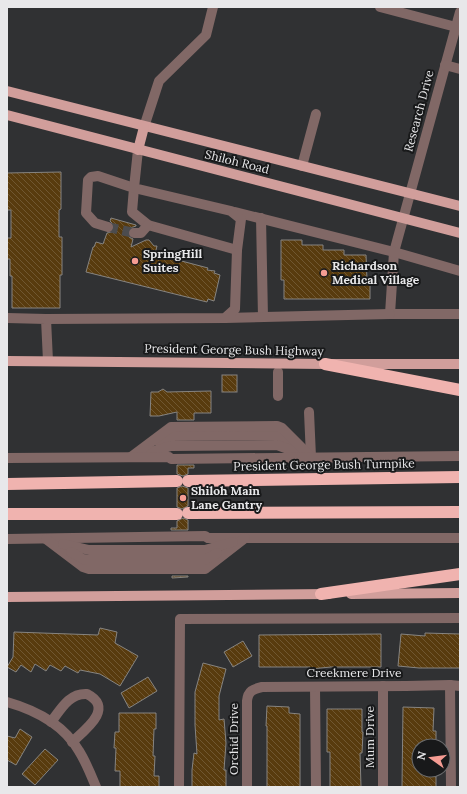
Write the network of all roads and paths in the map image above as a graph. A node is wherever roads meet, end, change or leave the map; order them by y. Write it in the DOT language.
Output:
graph roads {
  1 [pos="213,7"];
  2 [pos="380,7"];
  3 [pos="460,12"];
  4 [pos="456,27"];
  5 [pos="445,65"];
  6 [pos="460,69"];
  7 [pos="7,91"];
  8 [pos="316,114"];
  9 [pos="7,115"];
  10 [pos="144,127"];
  11 [pos="138,150"];
  12 [pos="302,166"];
  13 [pos="134,188"];
  14 [pos="411,193"];
  15 [pos="460,206"];
  16 [pos="231,211"];
  17 [pos="403,217"];
  18 [pos="261,218"];
  19 [pos="148,225"];
  20 [pos="108,227"];
  21 [pos="134,233"];
  22 [pos="460,233"];
  23 [pos="237,250"];
  24 [pos="394,252"];
  25 [pos="460,271"];
  26 [pos="390,314"];
  27 [pos="460,314"];
  28 [pos="263,317"];
  29 [pos="7,318"];
  30 [pos="225,318"];
  31 [pos="46,319"];
  32 [pos="7,361"];
  33 [pos="48,361"];
  34 [pos="325,364"];
  35 [pos="460,364"];
  36 [pos="278,372"];
  37 [pos="460,390"];
  38 [pos="278,396"];
  39 [pos="309,412"];
  40 [pos="460,456"];
  41 [pos="131,457"];
  42 [pos="311,457"];
  43 [pos="7,458"];
  44 [pos="460,477"];
  45 [pos="7,484"];
  46 [pos="460,512"];
  47 [pos="7,514"];
  48 [pos="245,538"];
  49 [pos="460,538"];
  50 [pos="7,539"];
  51 [pos="46,539"];
  52 [pos="460,574"];
  53 [pos="460,593"];
  54 [pos="321,594"];
  55 [pos="7,598"];
  56 [pos="460,618"];
  57 [pos="455,685"];
  58 [pos="383,686"];
  59 [pos="315,687"];
  60 [pos="249,692"];
  61 [pos="7,702"];
  62 [pos="51,722"];
  63 [pos="72,742"];
  64 [pos="96,787"];
  65 [pos="179,787"];
  66 [pos="247,787"];
  67 [pos="316,787"];
  68 [pos="383,787"];
  69 [pos="451,787"];
  1 -- 10 [label="street"];
  2 -- 4 [label="street"];
  3 -- 4 [label="street, Research Drive"];
  4 -- 5 [label="street, Research Drive"];
  5 -- 6 [label="street"];
  5 -- 14 [label="street, Research Drive"];
  7 -- 10 [label="main road, Shiloh Road"];
  8 -- 12 [label="street"];
  9 -- 11 [label="main road, Shiloh Road"];
  10 -- 11 [label="main road"];
  10 -- 12 [label="main road, Shiloh Road"];
  11 -- 13 [label="street"];
  11 -- 17 [label="main road, Shiloh Road"];
  12 -- 14 [label="main road, Shiloh Road"];
  13 -- 16 [label="street"];
  13 -- 19 [label="street"];
  13 -- 20 [label="street"];
  14 -- 15 [label="main road, Shiloh Road"];
  14 -- 17 [label="street, Research Drive"];
  16 -- 18 [label="street"];
  16 -- 23 [label="street"];
  17 -- 22 [label="main road, Shiloh Road"];
  17 -- 24 [label="street, Research Drive"];
  18 -- 24 [label="street"];
  18 -- 28 [label="street"];
  19 -- 21 [label="street"];
  19 -- 23 [label="street"];
  23 -- 30 [label="street"];
  24 -- 25 [label="street"];
  24 -- 26 [label="street, Research Drive"];
  26 -- 27 [label="street"];
  26 -- 28 [label="street"];
  28 -- 30 [label="street"];
  29 -- 31 [label="street"];
  30 -- 31 [label="street"];
  31 -- 33 [label="street"];
  32 -- 33 [label="main road, President George Bush Highway"];
  33 -- 34 [label="main road, President George Bush Highway"];
  34 -- 35 [label="main road, President George Bush Highway"];
  34 -- 37 [label="highway"];
  36 -- 38 [label="street"];
  39 -- 42 [label="street"];
  40 -- 42 [label="street"];
  41 -- 42 [label="street"];
  41 -- 42 [label="street"];
  41 -- 42 [label="street"];
  41 -- 43 [label="street"];
  44 -- 45 [label="highway, President George Bush Turnpike"];
  46 -- 47 [label="highway"];
  48 -- 49 [label="street"];
  48 -- 51 [label="street"];
  48 -- 51 [label="street"];
  48 -- 51 [label="street"];
  50 -- 51 [label="street"];
  52 -- 54 [label="highway"];
  53 -- 54 [label="main road"];
  54 -- 55 [label="main road"];
  56 -- 65 [label="street"];
  57 -- 58 [label="street, Creekmere Drive"];
  57 -- 69 [label="street"];
  58 -- 59 [label="street, Creekmere Drive"];
  58 -- 68 [label="street, Mum Drive"];
  59 -- 60 [label="street, Creekmere Drive"];
  59 -- 67 [label="street"];
  60 -- 66 [label="street, Orchid Drive"];
  61 -- 62 [label="street"];
  62 -- 63 [label="street"];
  62 -- 63 [label="street"];
  63 -- 64 [label="street"];
}
